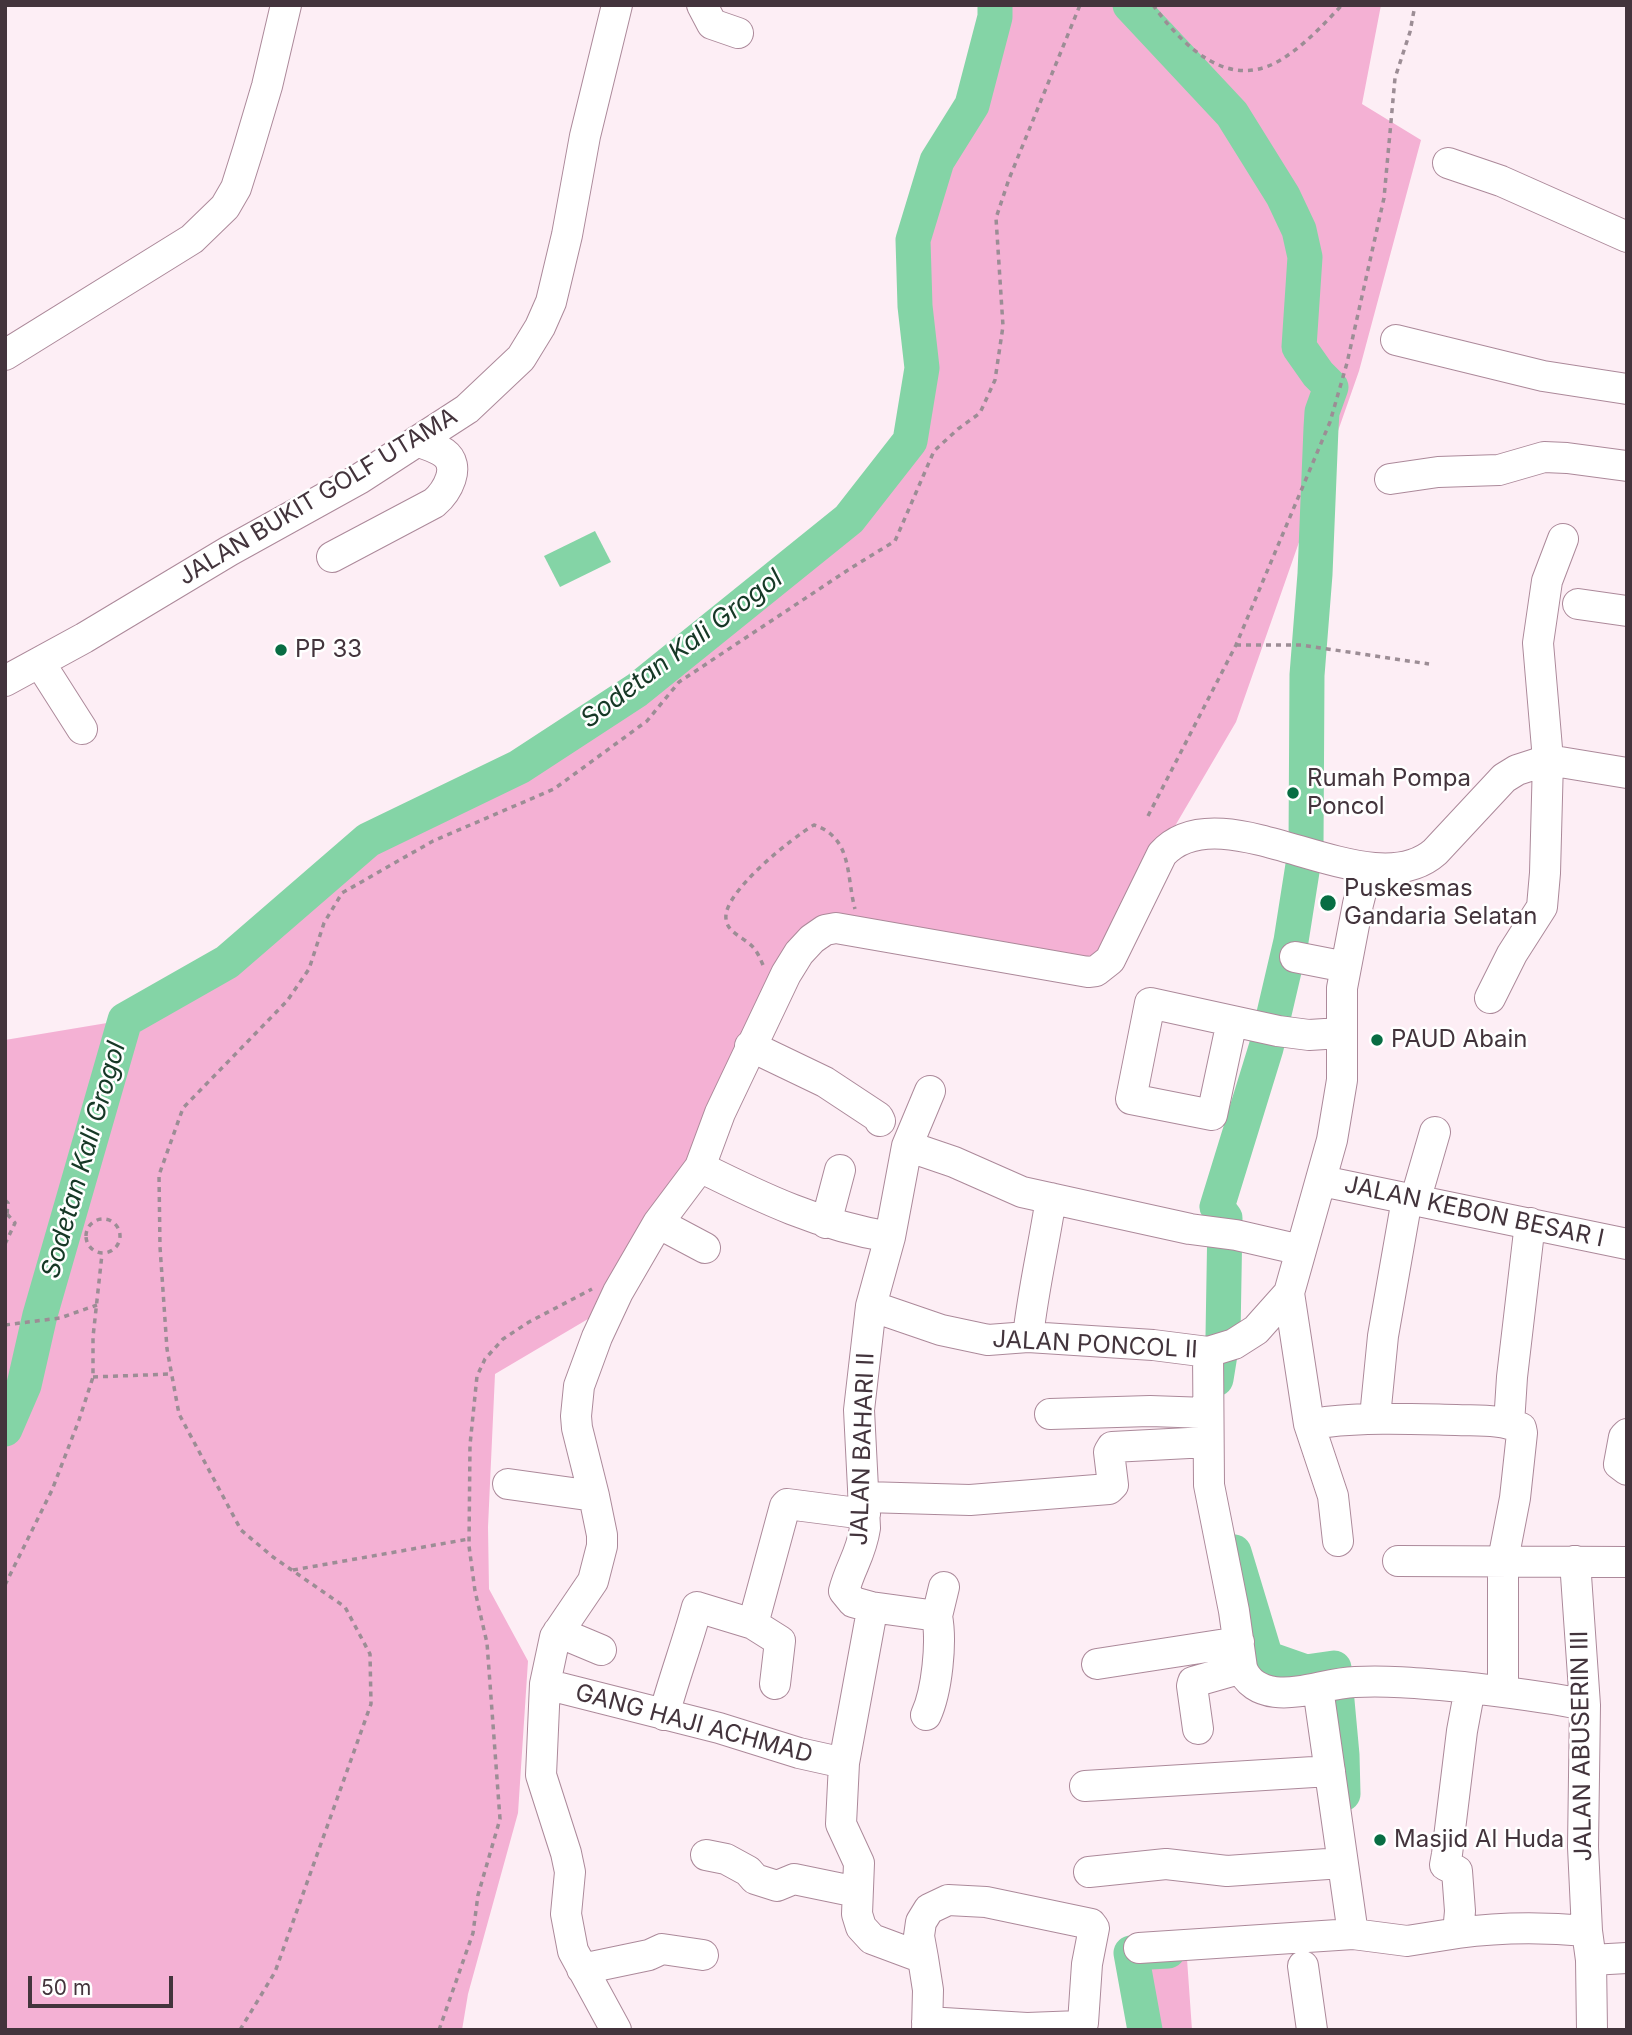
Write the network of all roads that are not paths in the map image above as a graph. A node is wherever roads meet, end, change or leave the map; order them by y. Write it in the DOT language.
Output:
graph roads {
  1 [pos="286,5"];
  2 [pos="617,5"];
  3 [pos="702,5"];
  4 [pos="738,33"];
  5 [pos="1448,163"];
  6 [pos="1627,237"];
  7 [pos="1396,340"];
  8 [pos="5,355"];
  9 [pos="1627,390"];
  10 [pos="417,441"];
  11 [pos="1627,466"];
  12 [pos="1390,479"];
  13 [pos="1563,539"];
  14 [pos="332,557"];
  15 [pos="1578,604"];
  16 [pos="1627,611"];
  17 [pos="40,663"];
  18 [pos="5,681"];
  19 [pos="82,729"];
  20 [pos="1548,761"];
  21 [pos="1627,773"];
  22 [pos="1367,869"];
  23 [pos="1295,957"];
  24 [pos="1346,967"];
  25 [pos="1490,999"];
  26 [pos="1256,1026"];
  27 [pos="1341,1033"];
  28 [pos="750,1046"];
  29 [pos="930,1091"];
  30 [pos="880,1121"];
  31 [pos="1435,1132"];
  32 [pos="907,1146"];
  33 [pos="700,1167"];
  34 [pos="840,1170"];
  35 [pos="1322,1181"];
  36 [pos="1051,1198"];
  37 [pos="1411,1200"];
  38 [pos="658,1223"];
  39 [pos="826,1223"];
  40 [pos="1530,1223"];
  41 [pos="890,1237"];
  42 [pos="1627,1244"];
  43 [pos="705,1248"];
  44 [pos="1301,1250"];
  45 [pos="1289,1293"];
  46 [pos="871,1306"];
  47 [pos="1028,1338"];
  48 [pos="1216,1350"];
  49 [pos="1050,1414"];
  50 [pos="1376,1417"];
  51 [pos="1326,1422"];
  52 [pos="1509,1424"];
  53 [pos="1207,1427"];
  54 [pos="1627,1434"];
  55 [pos="1627,1470"];
  56 [pos="508,1484"];
  57 [pos="594,1496"];
  58 [pos="865,1506"];
  59 [pos="1338,1541"];
  60 [pos="1503,1560"];
  61 [pos="1398,1561"];
  62 [pos="1575,1561"];
  63 [pos="1627,1562"];
  64 [pos="944,1587"];
  65 [pos="871,1607"];
  66 [pos="937,1616"];
  67 [pos="753,1623"];
  68 [pos="558,1632"];
  69 [pos="601,1650"];
  70 [pos="1241,1655"];
  71 [pos="1097,1664"];
  72 [pos="1503,1680"];
  73 [pos="545,1684"];
  74 [pos="775,1684"];
  75 [pos="1326,1686"];
  76 [pos="1469,1688"];
  77 [pos="1585,1705"];
  78 [pos="664,1715"];
  79 [pos="926,1715"];
  80 [pos="1198,1729"];
  81 [pos="844,1763"];
  82 [pos="1330,1771"];
  83 [pos="1085,1786"];
  84 [pos="706,1855"];
  85 [pos="1342,1863"];
  86 [pos="1089,1872"];
  87 [pos="857,1892"];
  88 [pos="1458,1933"];
  89 [pos="1358,1934"];
  90 [pos="1589,1945"];
  91 [pos="1139,1948"];
  92 [pos="702,1955"];
  93 [pos="923,1958"];
  94 [pos="1627,1958"];
  95 [pos="1303,1966"];
  96 [pos="582,1969"];
  97 [pos="927,2026"];
  98 [pos="616,2030"];
  99 [pos="1312,2030"];
  100 [pos="1592,2030"];
  1 -- 8 [label="street"];
  2 -- 10 [label="street, JALAN BUKIT GOLF UTAMA"];
  3 -- 4 [label="street"];
  5 -- 6 [label="street"];
  7 -- 9 [label="street"];
  10 -- 14 [label="street"];
  10 -- 17 [label="street, JALAN BUKIT GOLF UTAMA"];
  11 -- 12 [label="street"];
  13 -- 20 [label="street"];
  15 -- 16 [label="street"];
  17 -- 18 [label="street, JALAN BUKIT GOLF UTAMA"];
  17 -- 19 [label="street"];
  20 -- 21 [label="street"];
  20 -- 22 [label="street"];
  20 -- 25 [label="street"];
  22 -- 24 [label="street, JALAN PONCOL II"];
  22 -- 28 [label="street"];
  23 -- 24 [label="street"];
  24 -- 27 [label="street, JALAN PONCOL II"];
  26 -- 27 [label="street"];
  27 -- 35 [label="street, JALAN PONCOL II"];
  28 -- 30 [label="street"];
  28 -- 33 [label="street"];
  29 -- 32 [label="street, JALAN BAHARI II"];
  31 -- 37 [label="street"];
  32 -- 36 [label="street"];
  32 -- 41 [label="street, JALAN BAHARI II"];
  33 -- 38 [label="street"];
  33 -- 39 [label="street"];
  34 -- 39 [label="street"];
  35 -- 37 [label="street, JALAN KEBON BESAR I"];
  35 -- 44 [label="street, JALAN PONCOL II"];
  36 -- 44 [label="street"];
  36 -- 47 [label="street"];
  37 -- 40 [label="street, JALAN KEBON BESAR I"];
  37 -- 50 [label="street"];
  38 -- 43 [label="street"];
  38 -- 57 [label="street"];
  39 -- 41 [label="street"];
  40 -- 42 [label="street, JALAN KEBON BESAR I"];
  40 -- 52 [label="street"];
  41 -- 46 [label="street, JALAN BAHARI II"];
  44 -- 45 [label="street, JALAN PONCOL II"];
  45 -- 48 [label="street, JALAN PONCOL II"];
  45 -- 59 [label="street"];
  46 -- 47 [label="street, JALAN PONCOL II"];
  46 -- 58 [label="street, JALAN BAHARI II"];
  47 -- 48 [label="street, JALAN PONCOL II"];
  48 -- 53 [label="street"];
  49 -- 53 [label="street"];
  50 -- 51 [label="street"];
  50 -- 52 [label="street"];
  52 -- 60 [label="street"];
  53 -- 58 [label="street"];
  53 -- 70 [label="street"];
  54 -- 55 [label="street"];
  56 -- 57 [label="street"];
  57 -- 68 [label="street"];
  58 -- 65 [label="street, JALAN BAHARI II"];
  58 -- 67 [label="street"];
  60 -- 61 [label="street"];
  60 -- 62 [label="street"];
  60 -- 72 [label="street"];
  62 -- 63 [label="street"];
  62 -- 77 [label="street, JALAN ABUSERIN III"];
  64 -- 66 [label="street"];
  65 -- 66 [label="street"];
  65 -- 81 [label="street"];
  66 -- 79 [label="street"];
  67 -- 74 [label="street"];
  67 -- 78 [label="street"];
  68 -- 69 [label="street"];
  68 -- 73 [label="street"];
  70 -- 71 [label="street"];
  70 -- 75 [label="street"];
  70 -- 80 [label="street"];
  73 -- 78 [label="street, GANG HAJI ACHMAD"];
  73 -- 96 [label="street"];
  75 -- 76 [label="street"];
  75 -- 82 [label="street"];
  76 -- 77 [label="street"];
  76 -- 88 [label="street"];
  77 -- 90 [label="street, JALAN ABUSERIN III"];
  78 -- 81 [label="street, GANG HAJI ACHMAD"];
  81 -- 87 [label="street"];
  82 -- 83 [label="street"];
  82 -- 85 [label="street"];
  84 -- 87 [label="street"];
  85 -- 86 [label="street"];
  85 -- 89 [label="street"];
  87 -- 93 [label="street"];
  88 -- 89 [label="street"];
  88 -- 90 [label="street"];
  89 -- 91 [label="street"];
  90 -- 94 [label="street"];
  90 -- 100 [label="street, JALAN ABUSERIN III"];
  92 -- 96 [label="street"];
  93 -- 97 [label="street"];
  93 -- 97 [label="street"];
  95 -- 99 [label="street"];
  96 -- 98 [label="street"];
}
